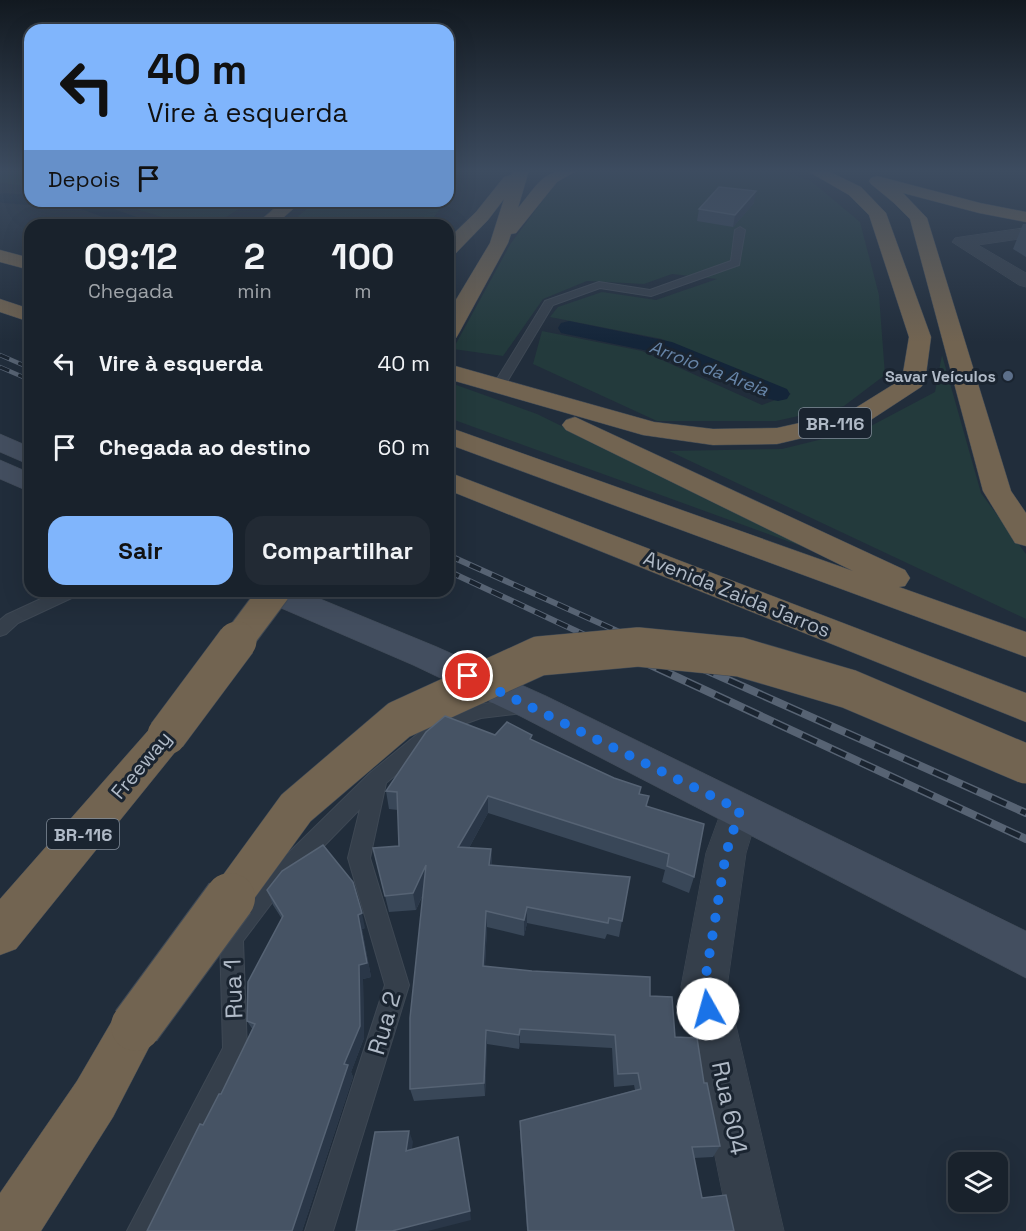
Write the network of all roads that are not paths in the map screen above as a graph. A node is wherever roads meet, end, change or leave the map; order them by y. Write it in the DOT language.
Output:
graph roads {
  1 [pos="471,227"];
  2 [pos="503,227"];
  3 [pos="512,227"];
  4 [pos="883,227"];
  5 [pos="921,227"];
  6 [pos="740,230"];
  7 [pos="1026,233"];
  8 [pos="499,243"];
  9 [pos="454,244"];
  10 [pos="0,250"];
  11 [pos="24,254"];
  12 [pos="0,256"];
  13 [pos="24,262"];
  14 [pos="1026,281"];
  15 [pos="0,305"];
  16 [pos="24,314"];
  17 [pos="454,323"];
  18 [pos="454,373"];
  19 [pos="498,387"];
  20 [pos="454,437"];
  21 [pos="0,442"];
  22 [pos="24,454"];
  23 [pos="0,468"];
  24 [pos="24,481"];
  25 [pos="454,482"];
  26 [pos="1026,536"];
  27 [pos="59,597"];
  28 [pos="269,597"];
  29 [pos="287,597"];
  30 [pos="0,630"];
  31 [pos="1026,644"];
  32 [pos="533,706"];
  33 [pos="1026,708"];
  34 [pos="1026,765"];
  35 [pos="378,779"];
  36 [pos="740,810"];
  37 [pos="0,933"];
  38 [pos="1026,956"];
  39 [pos="95,1099"];
  40 [pos="8,1231"];
  41 [pos="34,1231"];
  42 [pos="141,1231"];
  43 [pos="320,1231"];
  44 [pos="757,1231"];
  1 -- 9 [label="highway"];
  2 -- 8 [label="highway"];
  3 -- 8 [label="highway"];
  4 -- 19 [label="highway, BR-116"];
  5 -- 26 [label="highway"];
  6 -- 19 [label="lane"];
  7 -- 14 [label="street"];
  8 -- 17 [label="highway"];
  10 -- 11 [label="highway"];
  12 -- 13 [label="highway"];
  15 -- 16 [label="highway"];
  18 -- 19 [label="highway, BR-116"];
  19 -- 31 [label="highway"];
  20 -- 31 [label="highway"];
  21 -- 22 [label="main road"];
  23 -- 24 [label="main road"];
  25 -- 33 [label="highway, Avenida Zaida Jarros"];
  27 -- 30 [label="lane"];
  28 -- 37 [label="highway, Freeway / BR-116, bridge"];
  29 -- 32 [label="main road"];
  32 -- 35 [label="lane, Rua 1"];
  32 -- 36 [label="main road"];
  34 -- 39 [label="highway, bridge"];
  35 -- 42 [label="lane, Rua 1"];
  35 -- 43 [label="lane, Rua 2"];
  36 -- 38 [label="main road"];
  36 -- 44 [label="street, Rua 604"];
  39 -- 40 [label="highway"];
  39 -- 41 [label="highway"];
}
